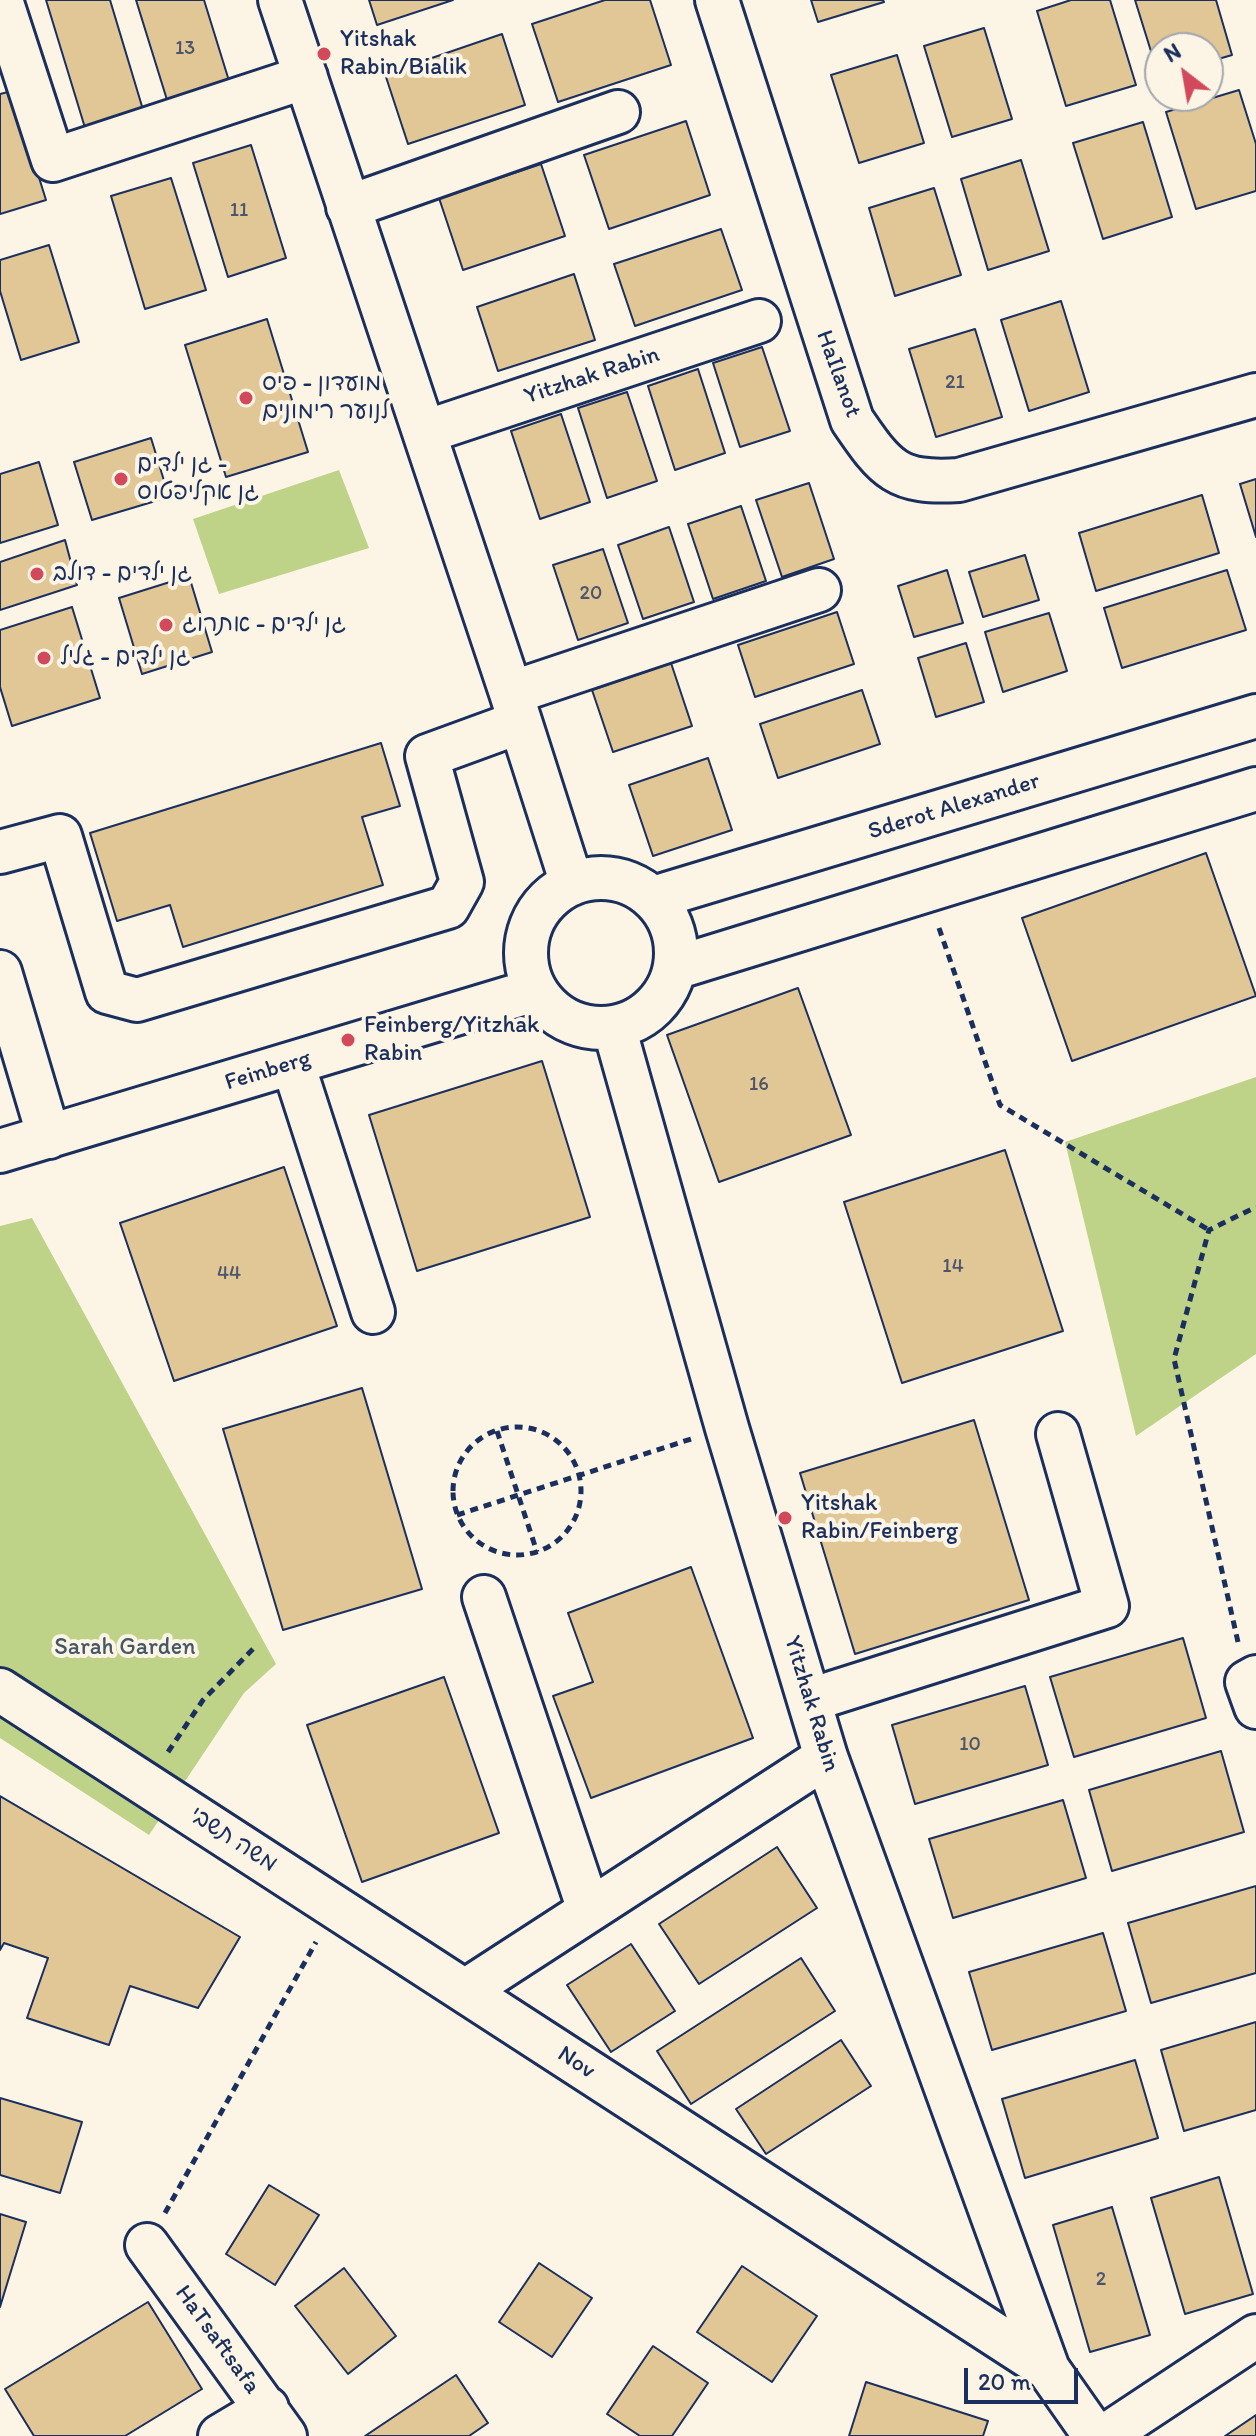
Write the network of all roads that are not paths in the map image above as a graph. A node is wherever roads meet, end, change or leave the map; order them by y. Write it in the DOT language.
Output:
graph roads {
  1 [pos="1,0"];
  2 [pos="280,0"];
  3 [pos="717,0"];
  4 [pos="306,77"];
  5 [pos="618,112"];
  6 [pos="348,207"];
  7 [pos="759,321"];
  8 [pos="1256,395"];
  9 [pos="425,432"];
  10 [pos="819,590"];
  11 [pos="516,708"];
  12 [pos="1256,716"];
  13 [pos="1256,789"];
  14 [pos="0,852"];
  15 [pos="572,884"];
  16 [pos="653,898"];
  17 [pos="675,968"];
  18 [pos="0,972"];
  19 [pos="535,990"];
  20 [pos="614,1027"];
  21 [pos="293,1064"];
  22 [pos="49,1137"];
  23 [pos="0,1151"];
  24 [pos="373,1312"];
  25 [pos="1058,1434"];
  26 [pos="484,1597"];
  27 [pos="0,1690"];
  28 [pos="810,1700"];
  29 [pos="826,1757"];
  30 [pos="589,1910"];
  31 [pos="465,1991"];
  32 [pos="147,2245"];
  33 [pos="1256,2336"];
  34 [pos="1048,2369"];
  35 [pos="276,2422"];
  36 [pos="220,2436"];
  37 [pos="1095,2436"];
  38 [pos="1105,2436"];
  1 -- 4 [label="street"];
  2 -- 4 [label="street"];
  3 -- 8 [label="street, HaIlanot"];
  4 -- 6 [label="street"];
  5 -- 6 [label="street"];
  6 -- 9 [label="street"];
  7 -- 9 [label="street, Yitzhak Rabin"];
  9 -- 11 [label="street"];
  10 -- 11 [label="street"];
  11 -- 14 [label="street"];
  11 -- 15 [label="street"];
  12 -- 16 [label="street, Sderot Alexander"];
  13 -- 17 [label="street"];
  15 -- 16 [label="street"];
  15 -- 19 [label="street"];
  16 -- 17 [label="street"];
  17 -- 20 [label="street"];
  18 -- 22 [label="street"];
  19 -- 20 [label="street"];
  19 -- 21 [label="street, Feinberg"];
  20 -- 28 [label="street, Yitzhak Rabin"];
  21 -- 22 [label="street, Feinberg"];
  21 -- 24 [label="street"];
  22 -- 23 [label="street, Feinberg"];
  25 -- 28 [label="street"];
  26 -- 30 [label="street"];
  27 -- 31 [label="street, משה תשבי"];
  28 -- 29 [label="street, Yitzhak Rabin"];
  29 -- 30 [label="street"];
  29 -- 34 [label="street, Yitzhak Rabin"];
  30 -- 31 [label="street"];
  31 -- 34 [label="street, Nov"];
  32 -- 35 [label="street, HaTsaftsafa"];
  33 -- 38 [label="street"];
  34 -- 37 [label="street"];
  35 -- 36 [label="street"];
}
